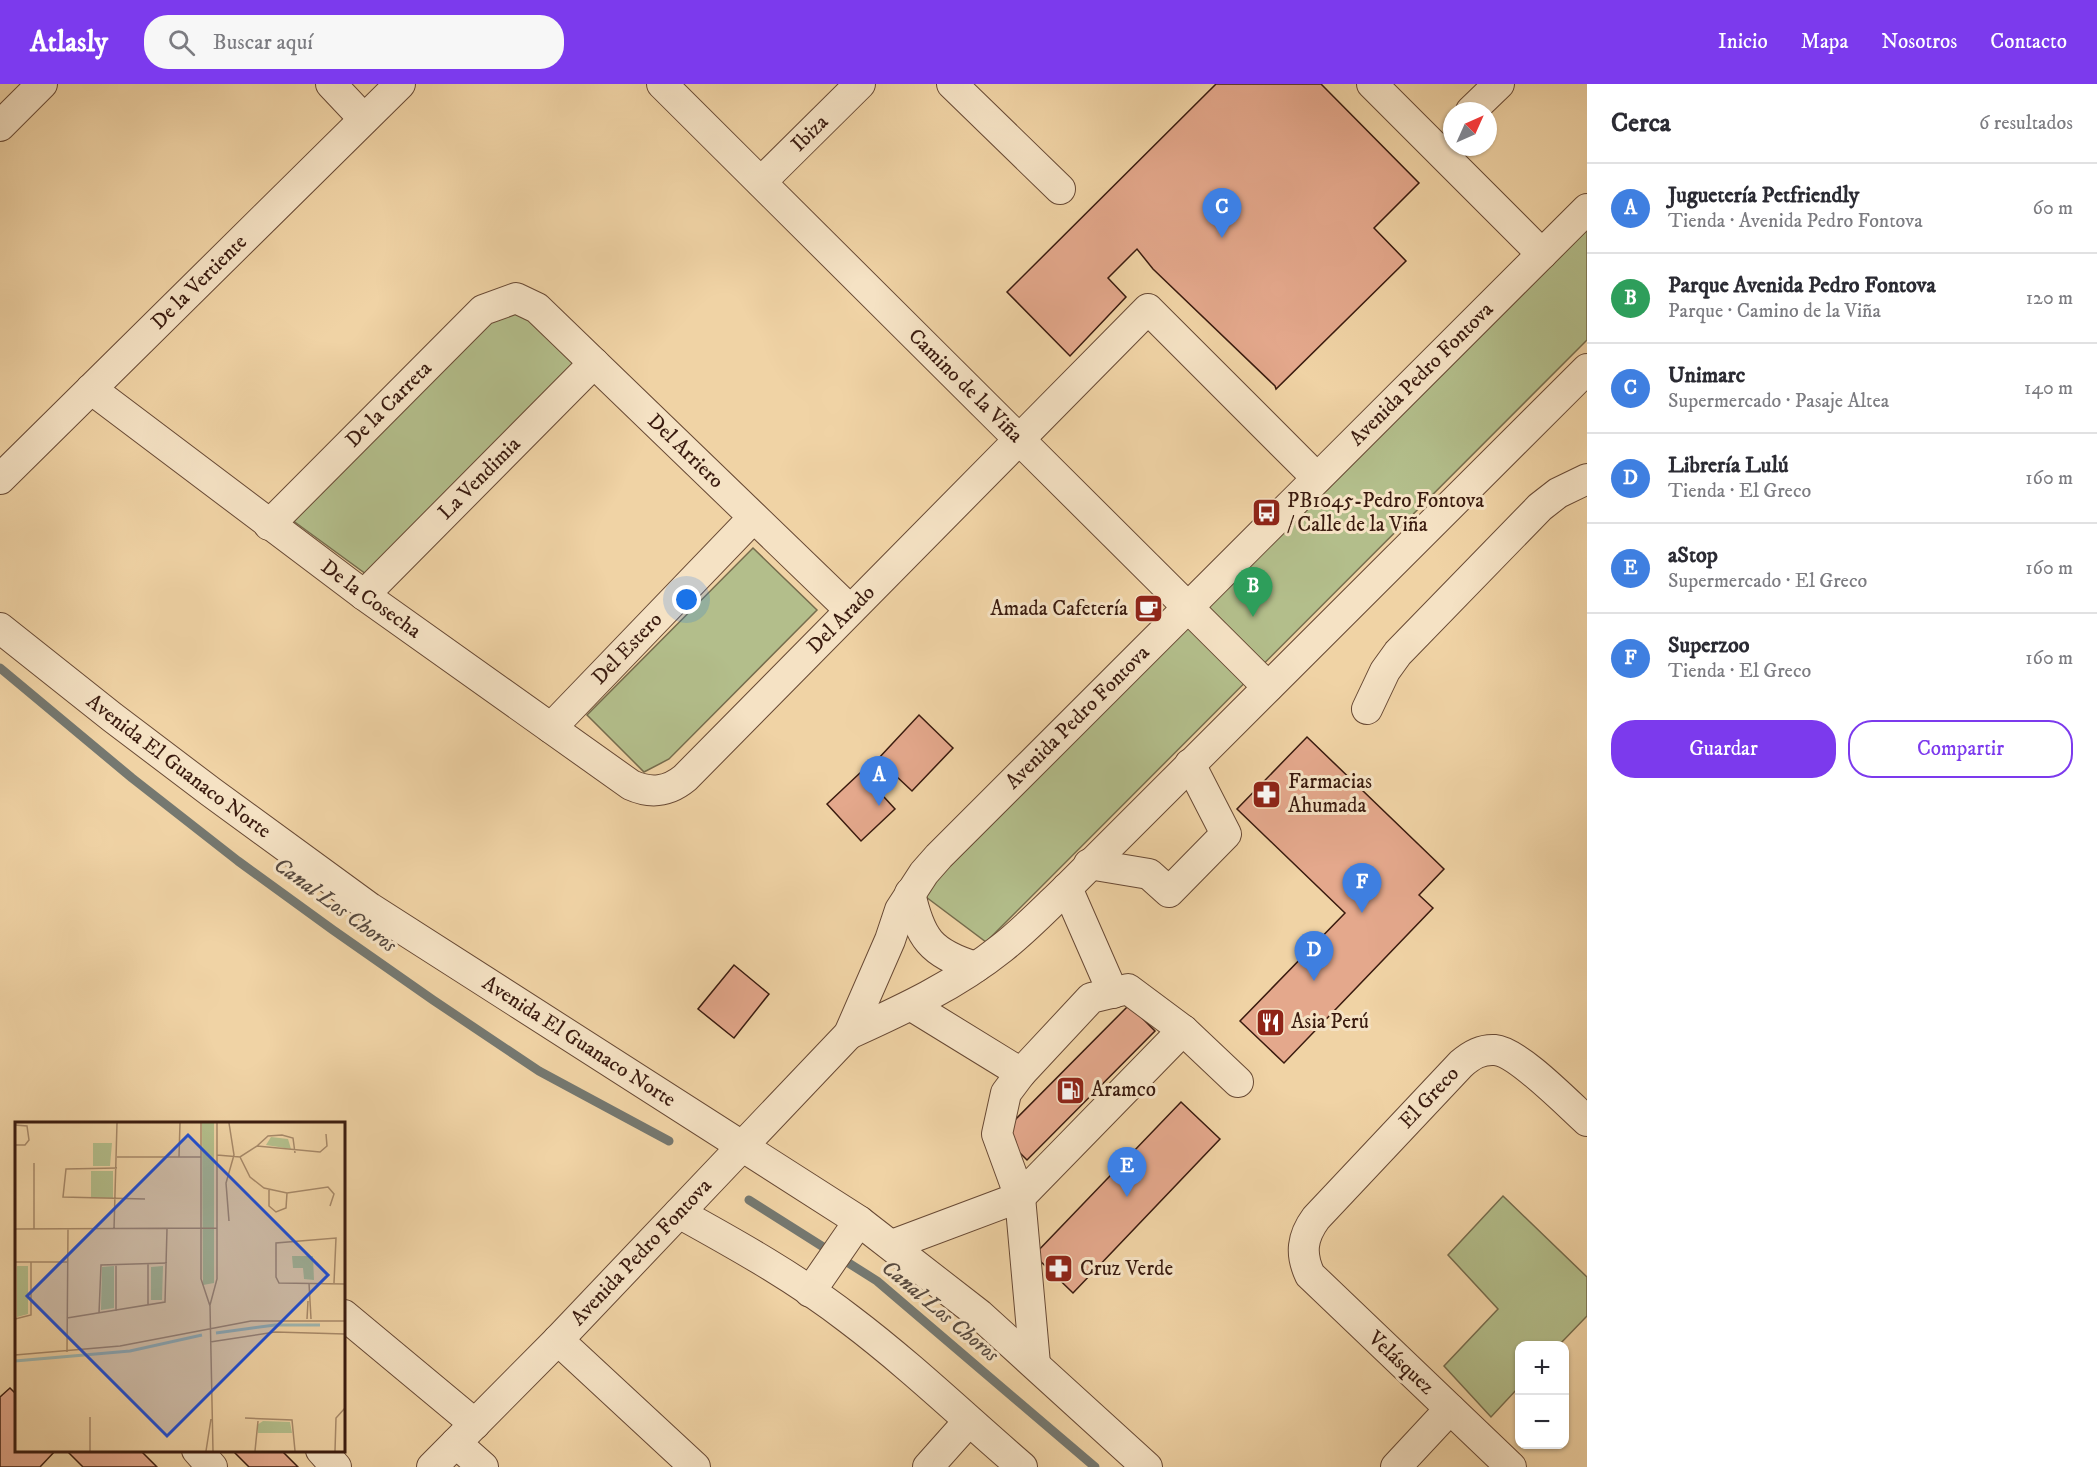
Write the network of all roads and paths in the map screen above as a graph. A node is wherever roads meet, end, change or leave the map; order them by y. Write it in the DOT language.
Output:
graph roads {
  1 [pos="42,84"];
  2 [pos="331,84"];
  3 [pos="400,84"];
  4 [pos="662,84"];
  5 [pos="860,84"];
  6 [pos="952,84"];
  7 [pos="1372,84"];
  8 [pos="1499,84"];
  9 [pos="1480,102"];
  10 [pos="364,119"];
  11 [pos="0,126"];
  12 [pos="1443,137"];
  13 [pos="1459,156"];
  14 [pos="761,182"];
  15 [pos="1060,189"];
  16 [pos="1587,209"];
  17 [pos="1542,254"];
  18 [pos="516,298"];
  19 [pos="594,363"];
  20 [pos="1587,369"];
  21 [pos="91,389"];
  22 [pos="1020,441"];
  23 [pos="1317,478"];
  24 [pos="0,479"];
  25 [pos="1587,479"];
  26 [pos="753,518"];
  27 [pos="269,525"];
  28 [pos="364,595"];
  29 [pos="1187,607"];
  30 [pos="850,610"];
  31 [pos="0,628"];
  32 [pos="1268,687"];
  33 [pos="1367,710"];
  34 [pos="551,728"];
  35 [pos="1190,764"];
  36 [pos="658,791"];
  37 [pos="1089,864"];
  38 [pos="1067,888"];
  39 [pos="910,893"];
  40 [pos="976,967"];
  41 [pos="1113,993"];
  42 [pos="912,1006"];
  43 [pos="1183,1030"];
  44 [pos="849,1034"];
  45 [pos="1021,1073"];
  46 [pos="1238,1082"];
  47 [pos="1587,1121"];
  48 [pos="741,1147"];
  49 [pos="1020,1197"];
  50 [pos="679,1213"];
  51 [pos="853,1229"];
  52 [pos="892,1245"];
  53 [pos="1303,1252"];
  54 [pos="817,1282"];
  55 [pos="345,1316"];
  56 [pos="558,1340"];
  57 [pos="1035,1364"];
  58 [pos="1450,1409"];
  59 [pos="969,1421"];
  60 [pos="465,1433"];
  61 [pos="199,1452"];
  62 [pos="323,1452"];
  63 [pos="212,1467"];
  64 [pos="336,1467"];
  65 [pos="432,1467"];
  66 [pos="483,1467"];
  67 [pos="695,1467"];
  68 [pos="928,1467"];
  69 [pos="1022,1467"];
  70 [pos="1147,1467"];
  71 [pos="1396,1467"];
  72 [pos="1511,1467"];
  1 -- 11 [label="street"];
  2 -- 10 [label="street"];
  3 -- 10 [label="street, De la Vertiente"];
  4 -- 14 [label="street, Camino de la Viña"];
  5 -- 14 [label="street, Ibiza"];
  6 -- 15 [label="street"];
  7 -- 12 [label="street"];
  8 -- 9 [label="street"];
  10 -- 21 [label="street, De la Vertiente"];
  13 -- 17 [label="street"];
  14 -- 22 [label="street, Camino de la Viña"];
  16 -- 17 [label="street, Avenida Pedro Fontova"];
  17 -- 23 [label="street, Avenida Pedro Fontova"];
  18 -- 19 [label="street, Del Arriero"];
  18 -- 27 [label="street, De la Carreta"];
  19 -- 26 [label="street, Del Arriero"];
  19 -- 28 [label="street, La Vendimia"];
  20 -- 32 [label="street, Avenida Pedro Fontova"];
  21 -- 24 [label="street, De la Vertiente"];
  21 -- 27 [label="street, De la Cosecha"];
  22 -- 23 [label="street, Del Arado"];
  22 -- 29 [label="street, Camino de la Viña"];
  22 -- 30 [label="street, Del Arado"];
  23 -- 29 [label="street, Avenida Pedro Fontova"];
  25 -- 33 [label="street"];
  26 -- 30 [label="street, Del Arriero"];
  26 -- 34 [label="street, Del Estero"];
  27 -- 28 [label="street, De la Cosecha"];
  28 -- 34 [label="street, De la Cosecha"];
  29 -- 32 [label="street, Camino de la Viña"];
  29 -- 39 [label="street, Avenida Pedro Fontova"];
  30 -- 36 [label="street, Del Arado"];
  31 -- 48 [label="street, Avenida El Guanaco Norte"];
  32 -- 35 [label="street, Avenida Pedro Fontova"];
  34 -- 36 [label="street, De la Cosecha"];
  35 -- 37 [label="street, Avenida Pedro Fontova"];
  35 -- 37 [label="street"];
  37 -- 38 [label="street, Avenida Pedro Fontova"];
  38 -- 40 [label="street, Avenida Pedro Fontova"];
  38 -- 41 [label="street"];
  39 -- 40 [label="street"];
  39 -- 44 [label="street, Avenida Pedro Fontova"];
  40 -- 42 [label="street, Avenida Pedro Fontova"];
  41 -- 43 [label="street"];
  41 -- 45 [label="street"];
  42 -- 44 [label="street, Avenida Pedro Fontova"];
  42 -- 45 [label="street"];
  43 -- 46 [label="street"];
  43 -- 49 [label="street"];
  44 -- 48 [label="street, Avenida Pedro Fontova"];
  45 -- 49 [label="street"];
  47 -- 53 [label="street, El Greco"];
  48 -- 50 [label="street, Avenida Pedro Fontova"];
  48 -- 51 [label="street, Avenida El Guanaco Norte"];
  49 -- 52 [label="street"];
  49 -- 57 [label="street"];
  50 -- 54 [label="street"];
  50 -- 56 [label="street, Avenida Pedro Fontova"];
  51 -- 52 [label="street, Avenida El Guanaco Norte"];
  51 -- 54 [label="street"];
  52 -- 57 [label="street, Avenida El Guanaco Norte"];
  53 -- 58 [label="street, Velásquez"];
  54 -- 59 [label="street"];
  55 -- 60 [label="street"];
  56 -- 60 [label="street, Avenida Pedro Fontova"];
  56 -- 67 [label="street"];
  57 -- 70 [label="street, Avenida El Guanaco Norte"];
  58 -- 71 [label="street"];
  58 -- 72 [label="street, Velásquez"];
  59 -- 68 [label="street"];
  59 -- 69 [label="street"];
  60 -- 65 [label="street, Avenida Pedro Fontova"];
  60 -- 66 [label="street"];
  61 -- 63 [label="street"];
  62 -- 64 [label="street"];
}
